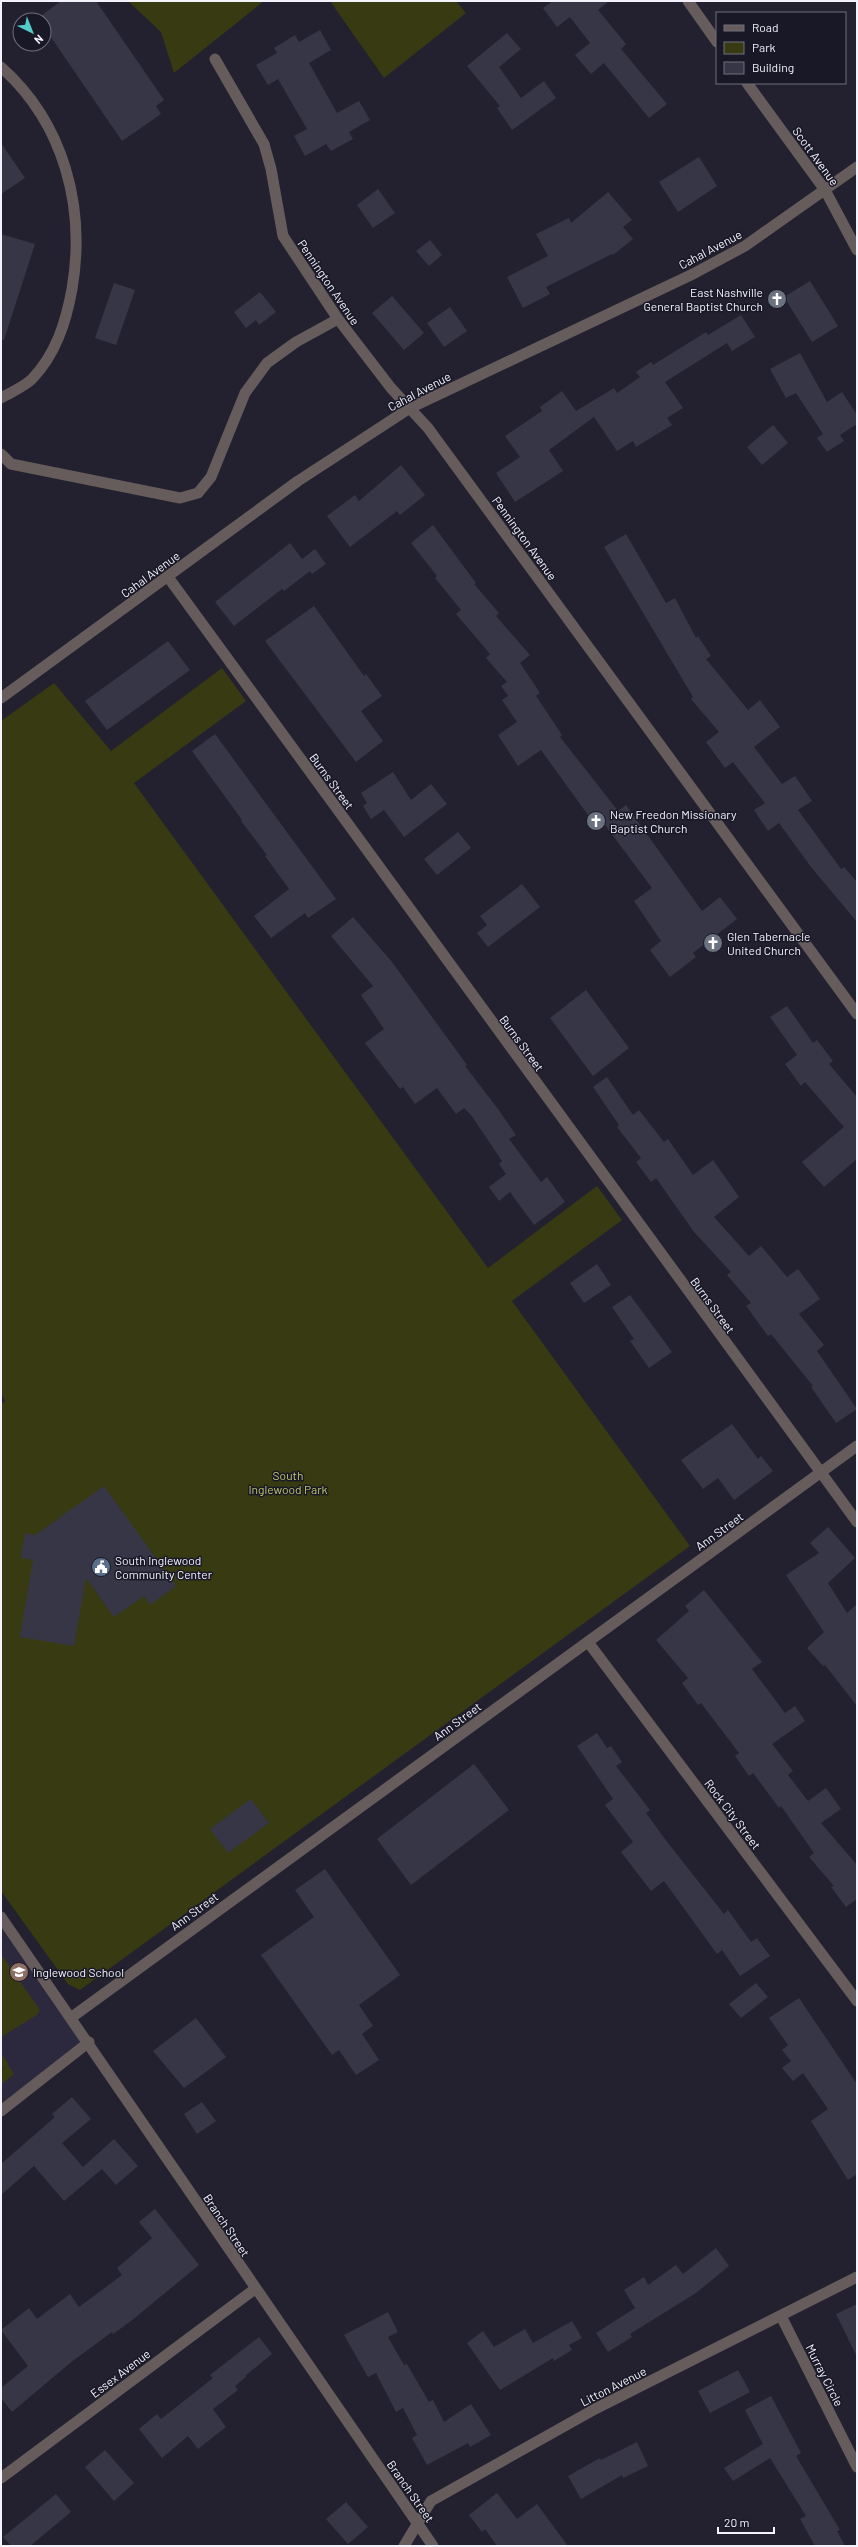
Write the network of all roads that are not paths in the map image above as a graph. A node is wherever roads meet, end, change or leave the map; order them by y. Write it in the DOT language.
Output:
graph roads {
  1 [pos="688,1"];
  2 [pos="716,41"];
  3 [pos="215,59"];
  4 [pos="1,67"];
  5 [pos="748,84"];
  6 [pos="857,167"];
  7 [pos="825,190"];
  8 [pos="857,250"];
  9 [pos="338,319"];
  10 [pos="1,398"];
  11 [pos="410,408"];
  12 [pos="1,454"];
  13 [pos="168,577"];
  14 [pos="1,698"];
  15 [pos="857,1014"];
  16 [pos="857,1446"];
  17 [pos="820,1474"];
  18 [pos="857,1522"];
  19 [pos="588,1642"];
  20 [pos="1,1917"];
  21 [pos="857,2001"];
  22 [pos="72,2017"];
  23 [pos="89,2042"];
  24 [pos="1,2111"];
  25 [pos="857,2277"];
  26 [pos="255,2289"];
  27 [pos="781,2316"];
  28 [pos="857,2467"];
  29 [pos="1,2478"];
  30 [pos="418,2524"];
  31 [pos="404,2546"];
  32 [pos="433,2546"];
  1 -- 2 [label="street"];
  3 -- 9 [label="street, Pennington Avenue"];
  4 -- 10 [label="street"];
  5 -- 7 [label="street, Scott Avenue"];
  6 -- 7 [label="street, Cahal Avenue"];
  7 -- 8 [label="street, Scott Avenue"];
  7 -- 11 [label="street, Cahal Avenue"];
  9 -- 11 [label="street, Pennington Avenue"];
  9 -- 12 [label="street"];
  11 -- 13 [label="street, Cahal Avenue"];
  11 -- 15 [label="street, Pennington Avenue"];
  13 -- 14 [label="street, Cahal Avenue"];
  13 -- 17 [label="street, Burns Street"];
  16 -- 17 [label="street, Ann Street"];
  17 -- 18 [label="street, Burns Street"];
  17 -- 19 [label="street, Ann Street"];
  19 -- 21 [label="street, Rock City Street"];
  19 -- 22 [label="street, Ann Street"];
  20 -- 22 [label="street, Branch Street"];
  22 -- 23 [label="street, Branch Street"];
  23 -- 24 [label="street"];
  23 -- 26 [label="street, Branch Street"];
  25 -- 27 [label="street, Litton Avenue"];
  26 -- 29 [label="street, Essex Avenue"];
  26 -- 30 [label="street, Branch Street"];
  27 -- 28 [label="street, Murray Circle"];
  27 -- 30 [label="street, Litton Avenue"];
  30 -- 31 [label="street, Litton Avenue"];
  30 -- 32 [label="street, Branch Street"];
}
